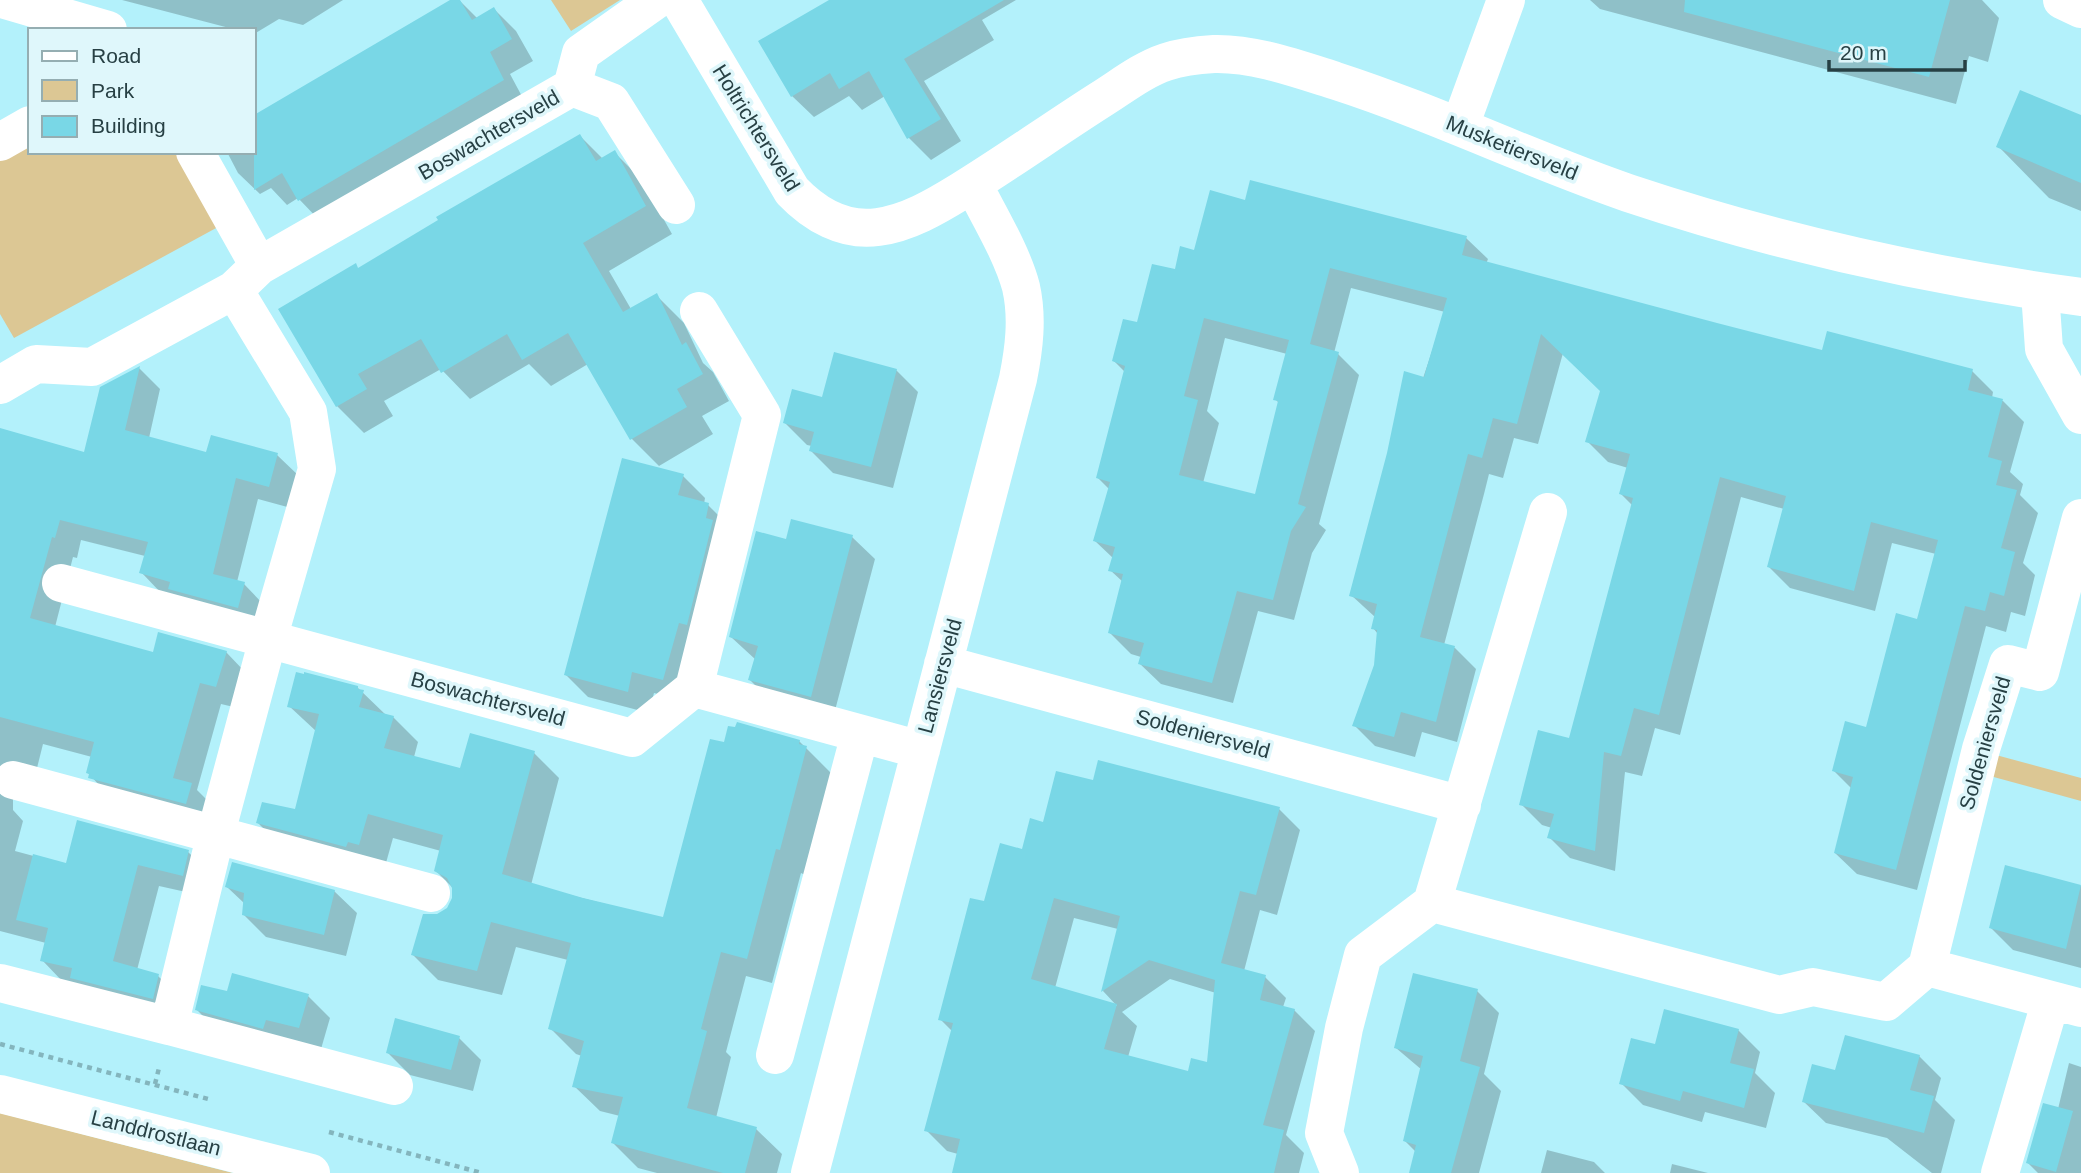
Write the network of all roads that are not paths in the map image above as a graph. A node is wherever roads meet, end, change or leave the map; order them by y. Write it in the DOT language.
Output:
graph roads {
  1 [pos="5,0"];
  2 [pos="656,0"];
  3 [pos="679,0"];
  4 [pos="1506,0"];
  5 [pos="2062,0"];
  6 [pos="2081,9"];
  7 [pos="101,28"];
  8 [pos="572,87"];
  9 [pos="28,126"];
  10 [pos="1460,127"];
  11 [pos="0,142"];
  12 [pos="196,154"];
  13 [pos="973,184"];
  14 [pos="676,205"];
  15 [pos="247,278"];
  16 [pos="2040,292"];
  17 [pos="2081,297"];
  18 [pos="699,311"];
  19 [pos="0,385"];
  20 [pos="2081,415"];
  21 [pos="1548,512"];
  22 [pos="2081,518"];
  23 [pos="61,583"];
  24 [pos="268,639"];
  25 [pos="943,664"];
  26 [pos="694,688"];
  27 [pos="860,734"];
  28 [pos="921,750"];
  29 [pos="13,780"];
  30 [pos="1462,805"];
  31 [pos="216,833"];
  32 [pos="431,893"];
  33 [pos="1432,903"];
  34 [pos="1927,967"];
  35 [pos="0,984"];
  36 [pos="2066,1004"];
  37 [pos="169,1026"];
  38 [pos="775,1055"];
  39 [pos="394,1086"];
  40 [pos="0,1094"];
  41 [pos="311,1173"];
  42 [pos="810,1173"];
  43 [pos="1340,1173"];
  44 [pos="2000,1173"];
  1 -- 7 [label="street"];
  2 -- 8 [label="street, Boswachtersveld"];
  3 -- 13 [label="street, Holtrichtersveld"];
  4 -- 10 [label="street"];
  5 -- 6 [label="street"];
  8 -- 14 [label="street, Boswachtersveld"];
  8 -- 15 [label="street, Boswachtersveld"];
  9 -- 11 [label="street"];
  10 -- 13 [label="street, Musketiersveld"];
  10 -- 16 [label="street, Musketiersveld"];
  12 -- 15 [label="street"];
  13 -- 25 [label="street, Lansiersveld"];
  15 -- 19 [label="street, Boswachtersveld"];
  15 -- 24 [label="street"];
  16 -- 17 [label="street, Musketiersveld"];
  16 -- 20 [label="street"];
  18 -- 26 [label="street"];
  21 -- 30 [label="street"];
  22 -- 34 [label="street, Soldeniersveld"];
  23 -- 24 [label="street, Boswachtersveld"];
  24 -- 26 [label="street, Boswachtersveld"];
  24 -- 31 [label="street"];
  25 -- 28 [label="street, Lansiersveld"];
  25 -- 30 [label="street, Soldeniersveld"];
  26 -- 27 [label="street"];
  27 -- 28 [label="street"];
  27 -- 38 [label="street"];
  28 -- 42 [label="street, Lansiersveld"];
  29 -- 31 [label="street"];
  30 -- 33 [label="street"];
  31 -- 32 [label="street"];
  31 -- 37 [label="street"];
  33 -- 34 [label="street"];
  33 -- 43 [label="street"];
  34 -- 36 [label="street"];
  35 -- 37 [label="street"];
  36 -- 44 [label="street"];
  37 -- 39 [label="street"];
  40 -- 41 [label="street, Landdrostlaan"];
}
